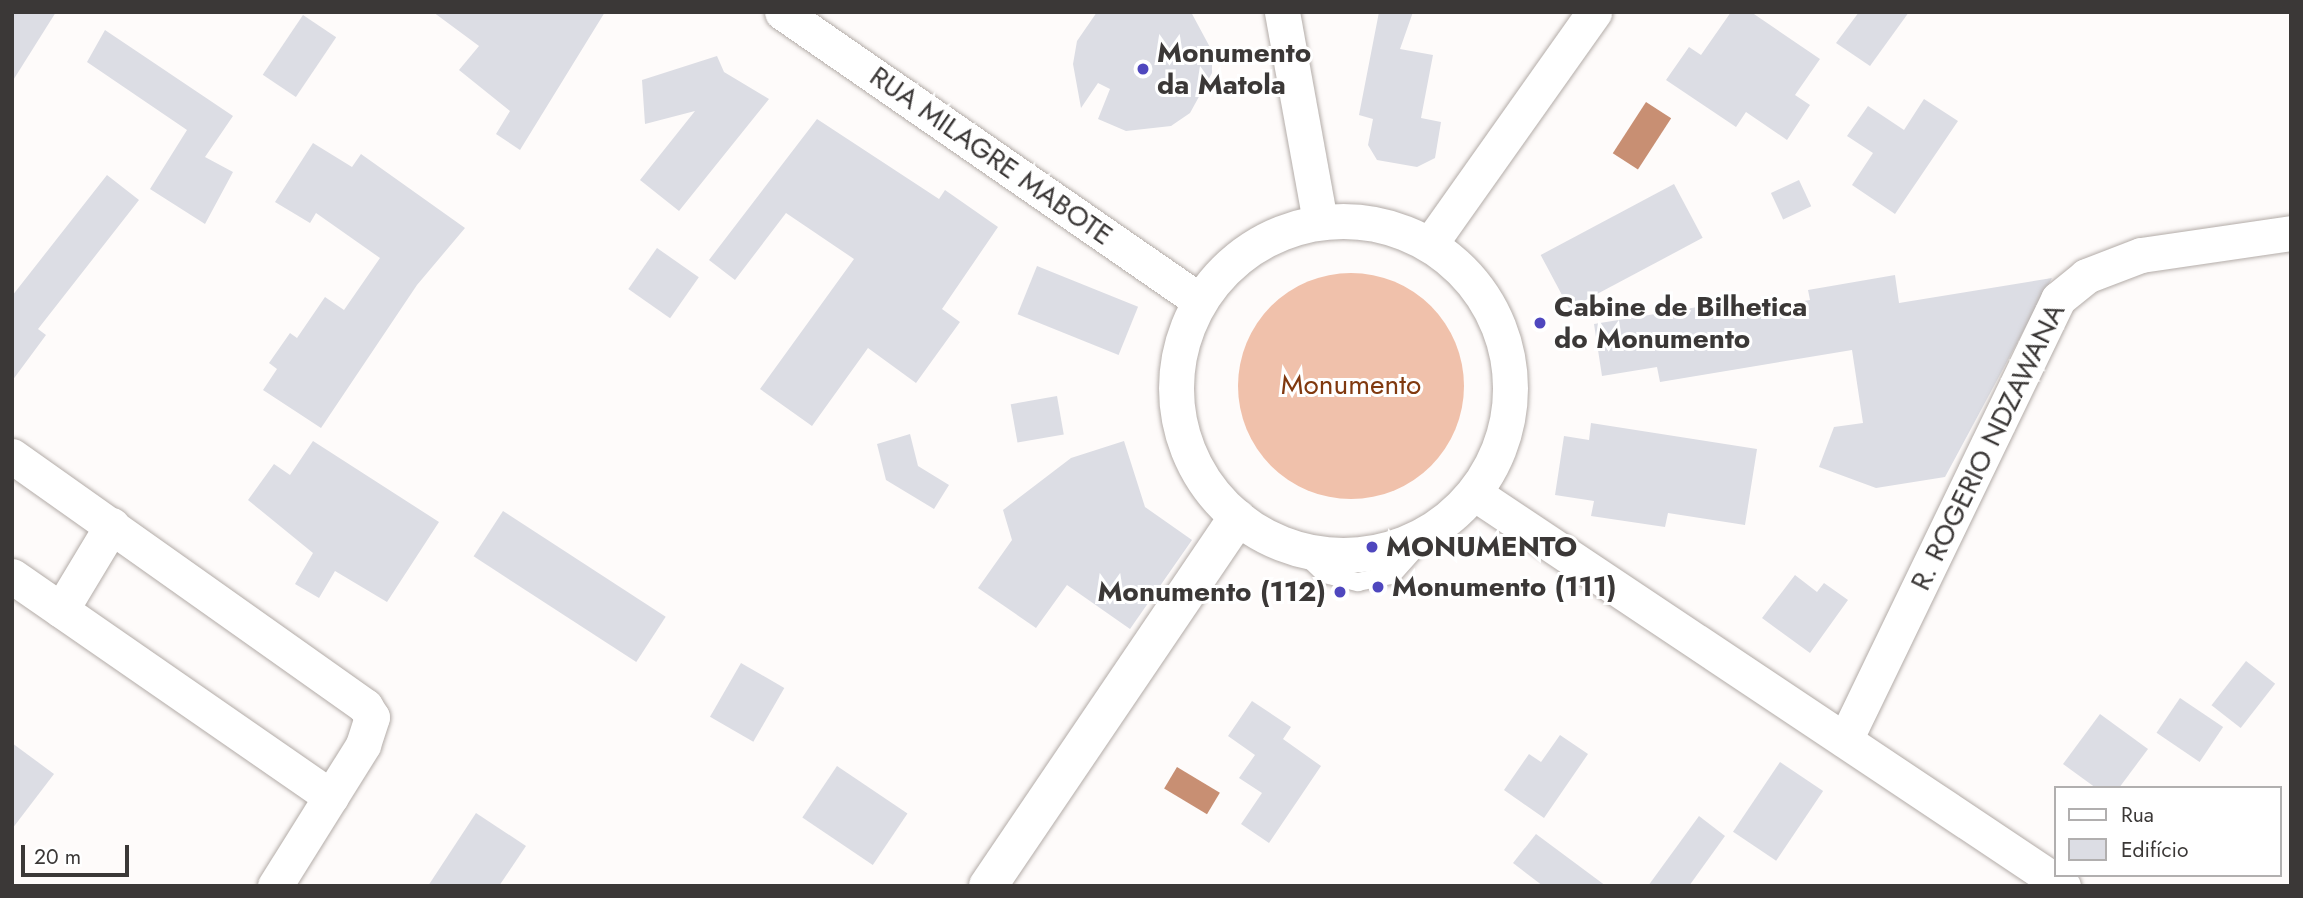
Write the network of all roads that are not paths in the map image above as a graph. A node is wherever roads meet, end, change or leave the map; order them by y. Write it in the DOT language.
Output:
graph roads {
  1 [pos="782,12"];
  2 [pos="1282,12"];
  3 [pos="1594,12"];
  4 [pos="1320,222"];
  5 [pos="2291,233"];
  6 [pos="1430,244"];
  7 [pos="1200,301"];
  8 [pos="12,456"];
  9 [pos="1474,492"];
  10 [pos="1237,518"];
  11 [pos="112,524"];
  12 [pos="12,576"];
  13 [pos="61,610"];
  14 [pos="1845,740"];
  15 [pos="331,797"];
  16 [pos="275,886"];
  17 [pos="988,886"];
  18 [pos="2063,886"];
  1 -- 7 [label="street, RUA MILAGRE MABOTE"];
  2 -- 4 [label="street"];
  3 -- 6 [label="street"];
  4 -- 6 [label="street"];
  4 -- 7 [label="street"];
  5 -- 14 [label="street, R. ROGERIO NDZAWANA"];
  6 -- 9 [label="street"];
  7 -- 10 [label="street"];
  8 -- 11 [label="street"];
  9 -- 10 [label="street"];
  9 -- 14 [label="street"];
  10 -- 17 [label="street"];
  11 -- 13 [label="street"];
  11 -- 15 [label="street"];
  12 -- 13 [label="street"];
  13 -- 15 [label="street"];
  14 -- 18 [label="street"];
  15 -- 16 [label="street"];
}
